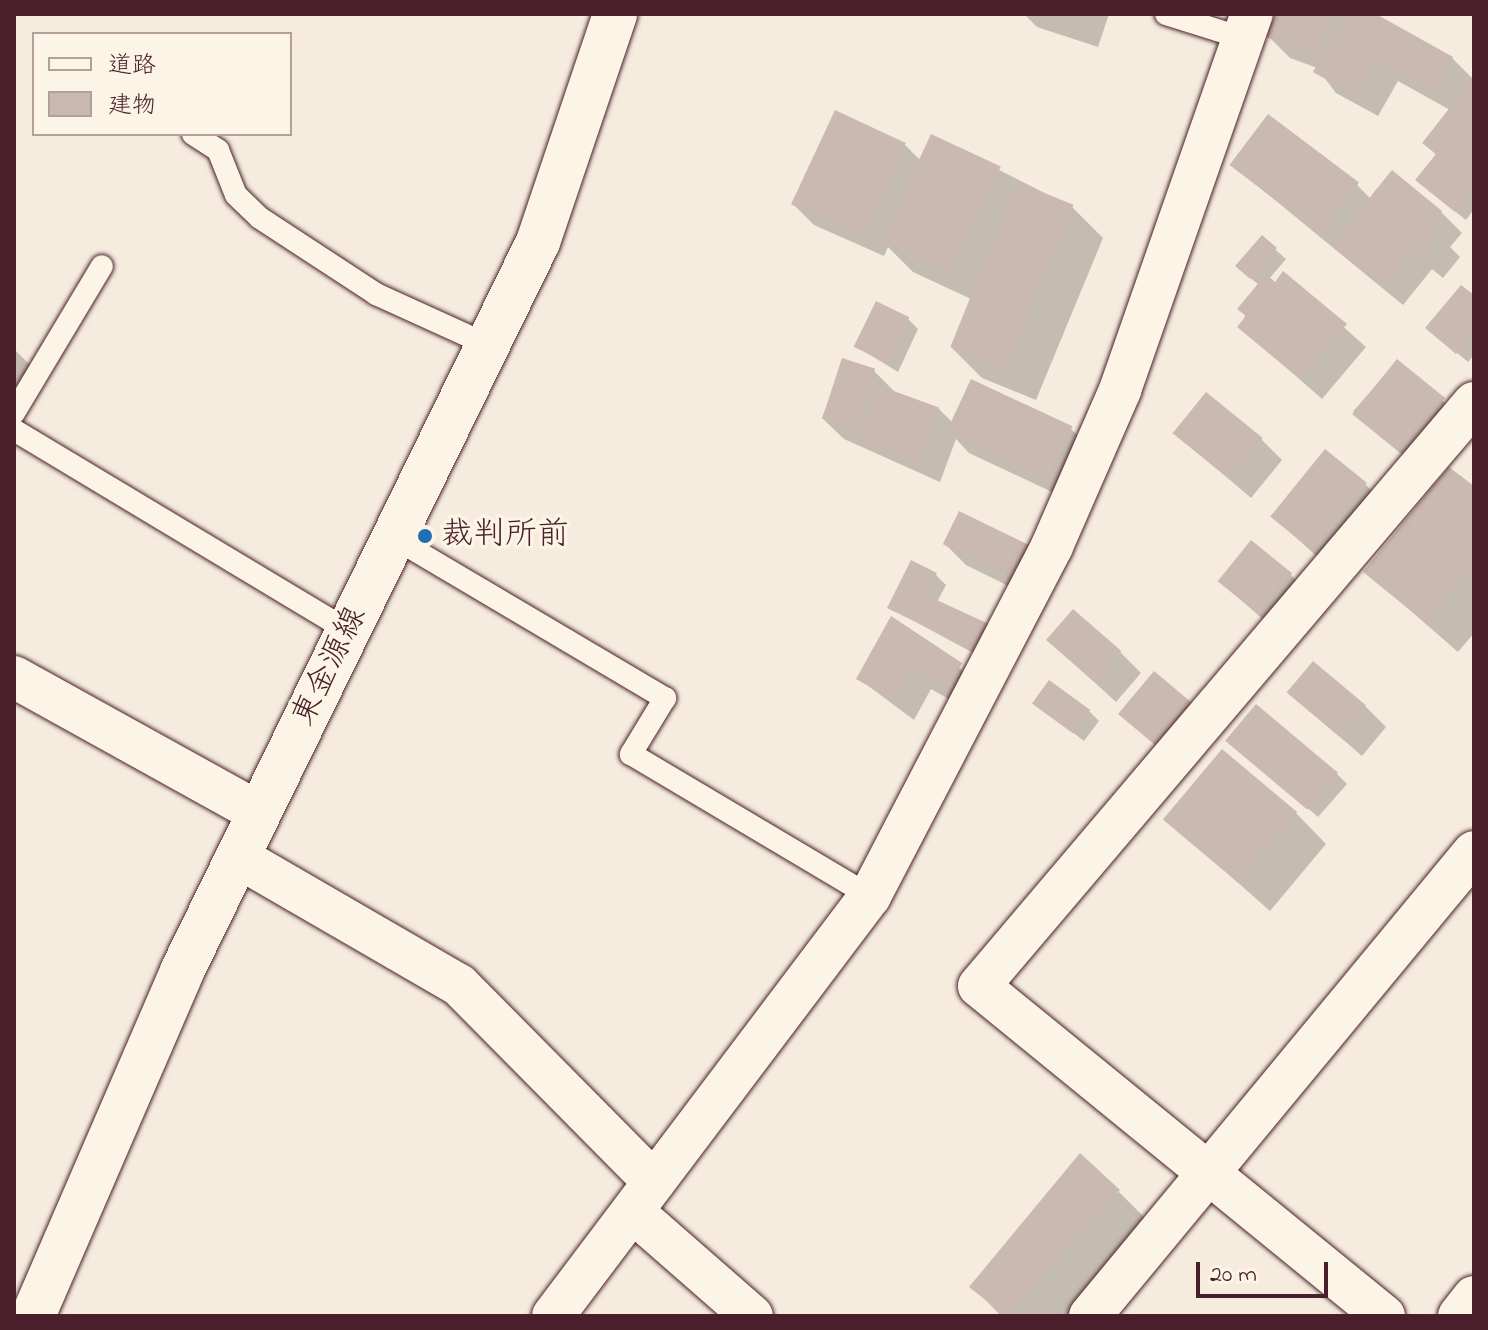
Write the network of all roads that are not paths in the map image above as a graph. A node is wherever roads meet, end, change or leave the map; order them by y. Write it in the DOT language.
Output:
graph roads {
  1 [pos="615,14"];
  2 [pos="1166,14"];
  3 [pos="1247,26"];
  4 [pos="196,136"];
  5 [pos="102,266"];
  6 [pos="488,345"];
  7 [pos="1474,403"];
  8 [pos="14,413"];
  9 [pos="14,430"];
  10 [pos="394,538"];
  11 [pos="349,631"];
  12 [pos="14,677"];
  13 [pos="259,813"];
  14 [pos="1474,852"];
  15 [pos="238,857"];
  16 [pos="870,896"];
  17 [pos="1460,898"];
  18 [pos="1209,1174"];
  19 [pos="643,1197"];
  20 [pos="1474,1297"];
  21 [pos="33,1316"];
  22 [pos="553,1316"];
  23 [pos="752,1316"];
  24 [pos="1090,1316"];
  25 [pos="1384,1316"];
  26 [pos="1459,1316"];
  1 -- 6 [label="main road, 東金源線"];
  2 -- 3 [label="lane"];
  3 -- 16 [label="street"];
  4 -- 6 [label="lane"];
  5 -- 8 [label="lane"];
  6 -- 10 [label="main road, 東金源線"];
  7 -- 18 [label="street"];
  9 -- 11 [label="lane"];
  10 -- 11 [label="main road, 東金源線"];
  10 -- 16 [label="lane"];
  11 -- 13 [label="main road, 東金源線"];
  12 -- 13 [label="street"];
  13 -- 15 [label="main road, 東金源線"];
  14 -- 17 [label="street"];
  15 -- 19 [label="street"];
  15 -- 21 [label="main road, 東金源線"];
  16 -- 19 [label="street"];
  17 -- 18 [label="street"];
  18 -- 24 [label="street"];
  18 -- 25 [label="street"];
  19 -- 22 [label="street"];
  19 -- 23 [label="street"];
  20 -- 26 [label="street"];
}
